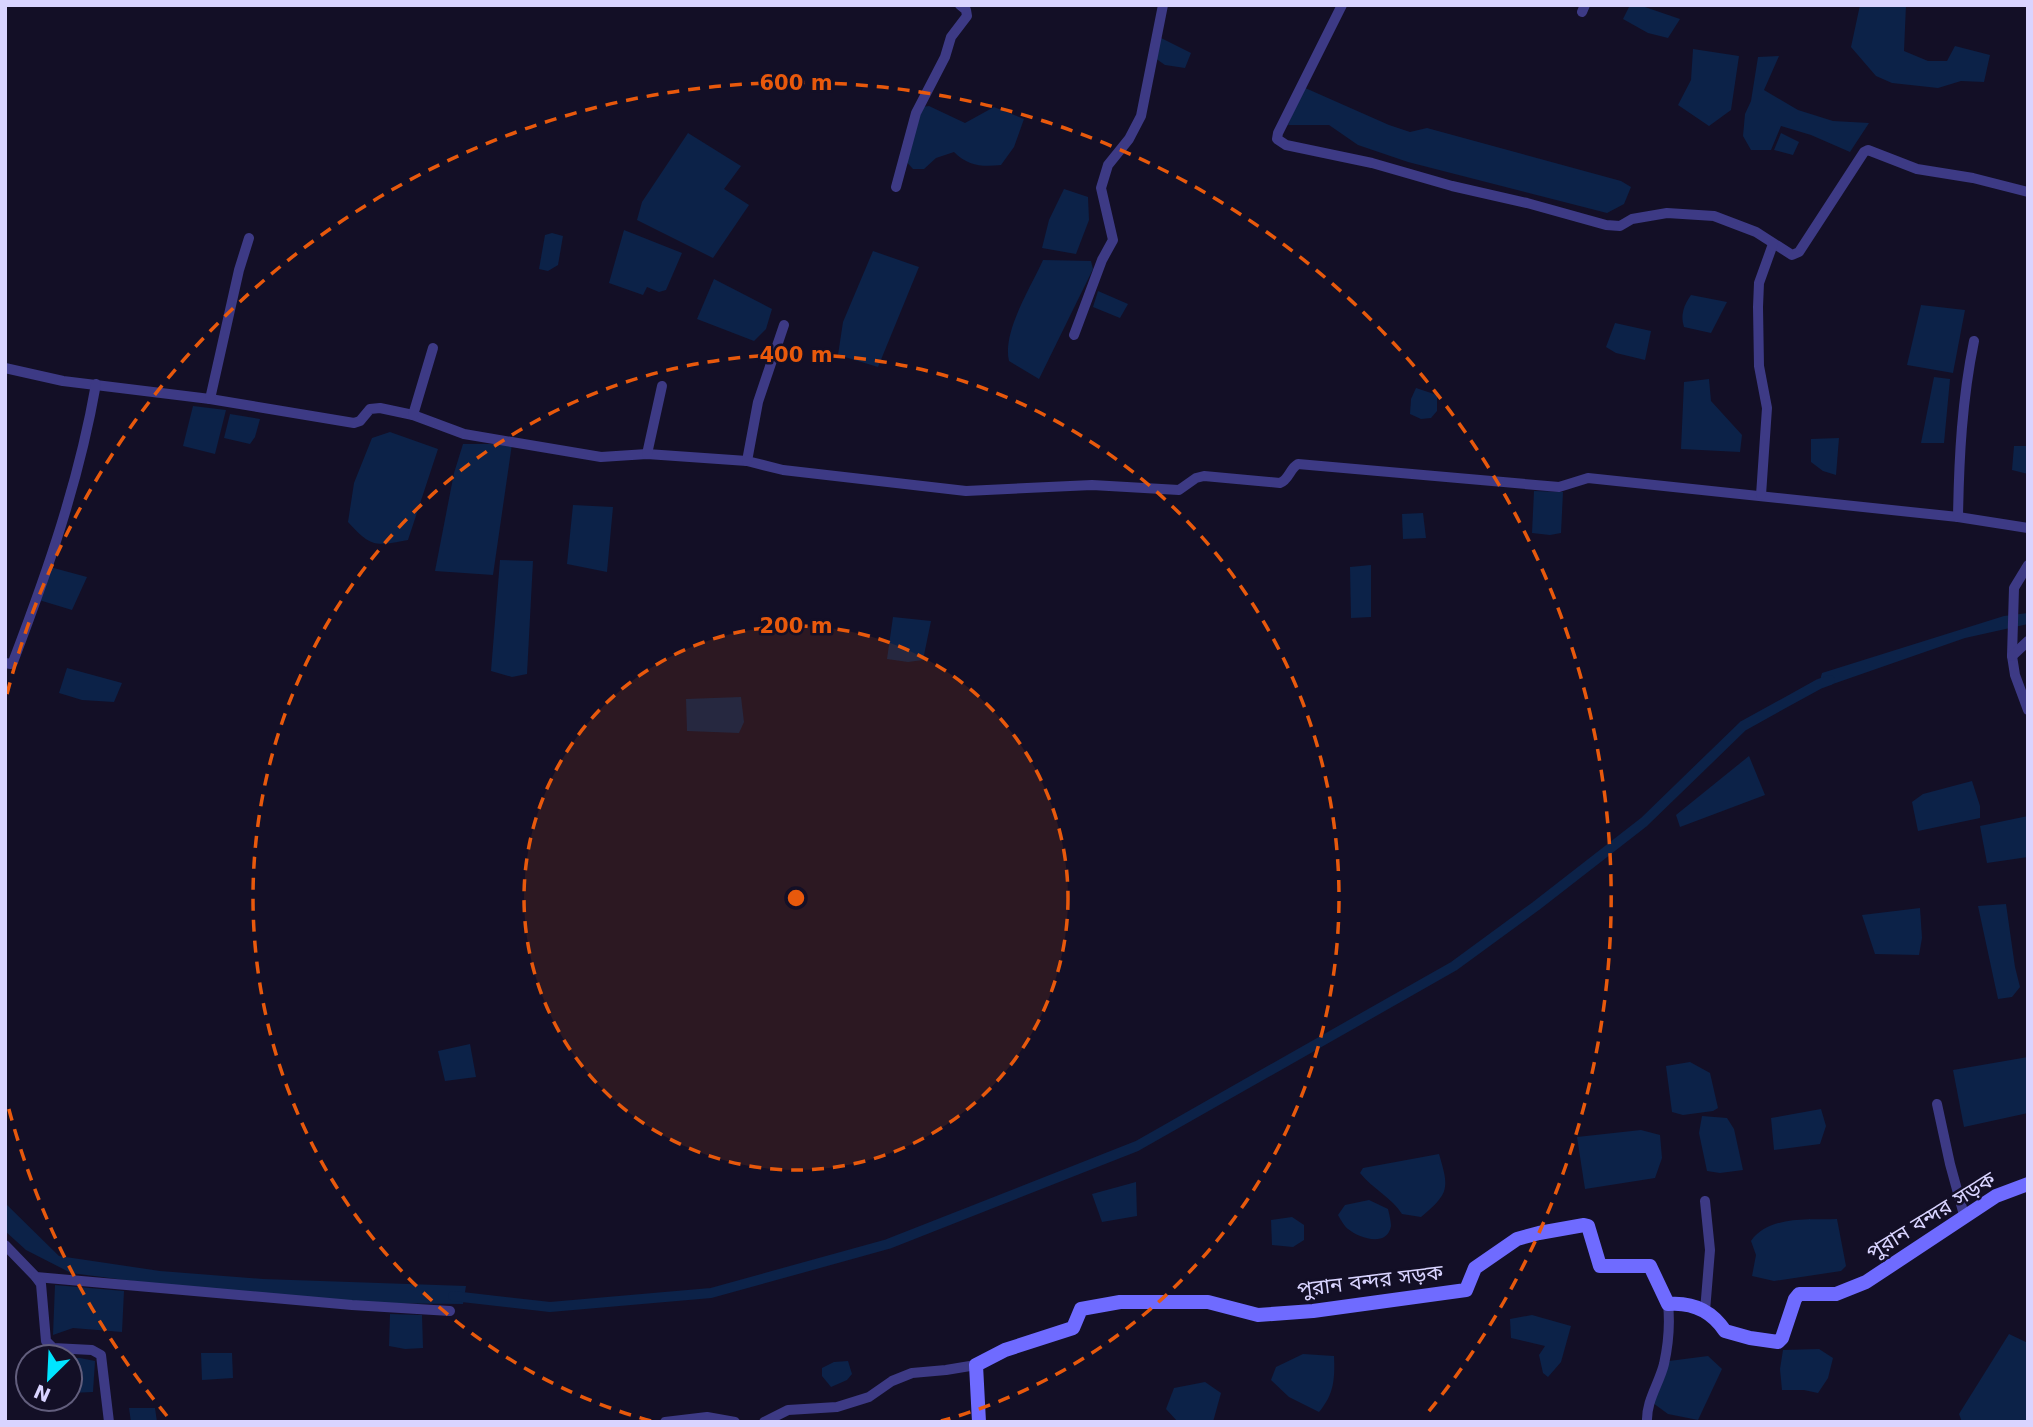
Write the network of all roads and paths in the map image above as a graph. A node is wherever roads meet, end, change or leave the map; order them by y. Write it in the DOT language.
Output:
graph roads {
  1 [pos="960,5"];
  2 [pos="1163,5"];
  3 [pos="1342,5"];
  4 [pos="896,187"];
  5 [pos="2028,191"];
  6 [pos="249,238"];
  7 [pos="1773,244"];
  8 [pos="784,325"];
  9 [pos="1073,335"];
  10 [pos="1974,341"];
  11 [pos="433,348"];
  12 [pos="5,368"];
  13 [pos="96,384"];
  14 [pos="662,386"];
  15 [pos="211,399"];
  16 [pos="413,415"];
  17 [pos="647,454"];
  18 [pos="747,461"];
  19 [pos="1761,495"];
  20 [pos="1958,517"];
  21 [pos="2028,528"];
  22 [pos="2028,565"];
  23 [pos="2028,641"];
  24 [pos="2012,656"];
  25 [pos="5,663"];
  26 [pos="2028,710"];
  27 [pos="1937,1104"];
  28 [pos="2028,1184"];
  29 [pos="1706,1201"];
  30 [pos="1964,1216"];
  31 [pos="5,1245"];
  32 [pos="36,1277"];
  33 [pos="1668,1304"];
  34 [pos="450,1311"];
  35 [pos="1705,1311"];
  36 [pos="976,1364"];
  37 [pos="109,1422"];
  38 [pos="666,1422"];
  39 [pos="735,1422"];
  40 [pos="764,1422"];
  41 [pos="979,1422"];
  42 [pos="1647,1422"];
  1 -- 4 [label="street"];
  2 -- 9 [label="street"];
  3 -- 7 [label="street"];
  5 -- 7 [label="street"];
  6 -- 15 [label="street"];
  7 -- 19 [label="street"];
  8 -- 18 [label="street"];
  10 -- 20 [label="street"];
  11 -- 16 [label="street"];
  12 -- 13 [label="street"];
  13 -- 15 [label="street"];
  13 -- 25 [label="street"];
  14 -- 17 [label="street"];
  15 -- 16 [label="street"];
  16 -- 17 [label="street"];
  17 -- 18 [label="street"];
  18 -- 19 [label="street"];
  19 -- 20 [label="street"];
  20 -- 21 [label="street"];
  22 -- 24 [label="street"];
  23 -- 24 [label="street"];
  24 -- 26 [label="street"];
  27 -- 30 [label="street"];
  28 -- 30 [label="street, পুরান বন্দর সড়ক"];
  29 -- 35 [label="street"];
  30 -- 35 [label="street, পুরান বন্দর সড়ক"];
  31 -- 32 [label="street"];
  32 -- 34 [label="street"];
  32 -- 37 [label="street"];
  33 -- 35 [label="street, পুরান বন্দর সড়ক"];
  33 -- 36 [label="street, পুরান বন্দর সড়ক"];
  33 -- 42 [label="street"];
  36 -- 40 [label="street"];
  36 -- 41 [label="street"];
  38 -- 39 [label="street"];
}
